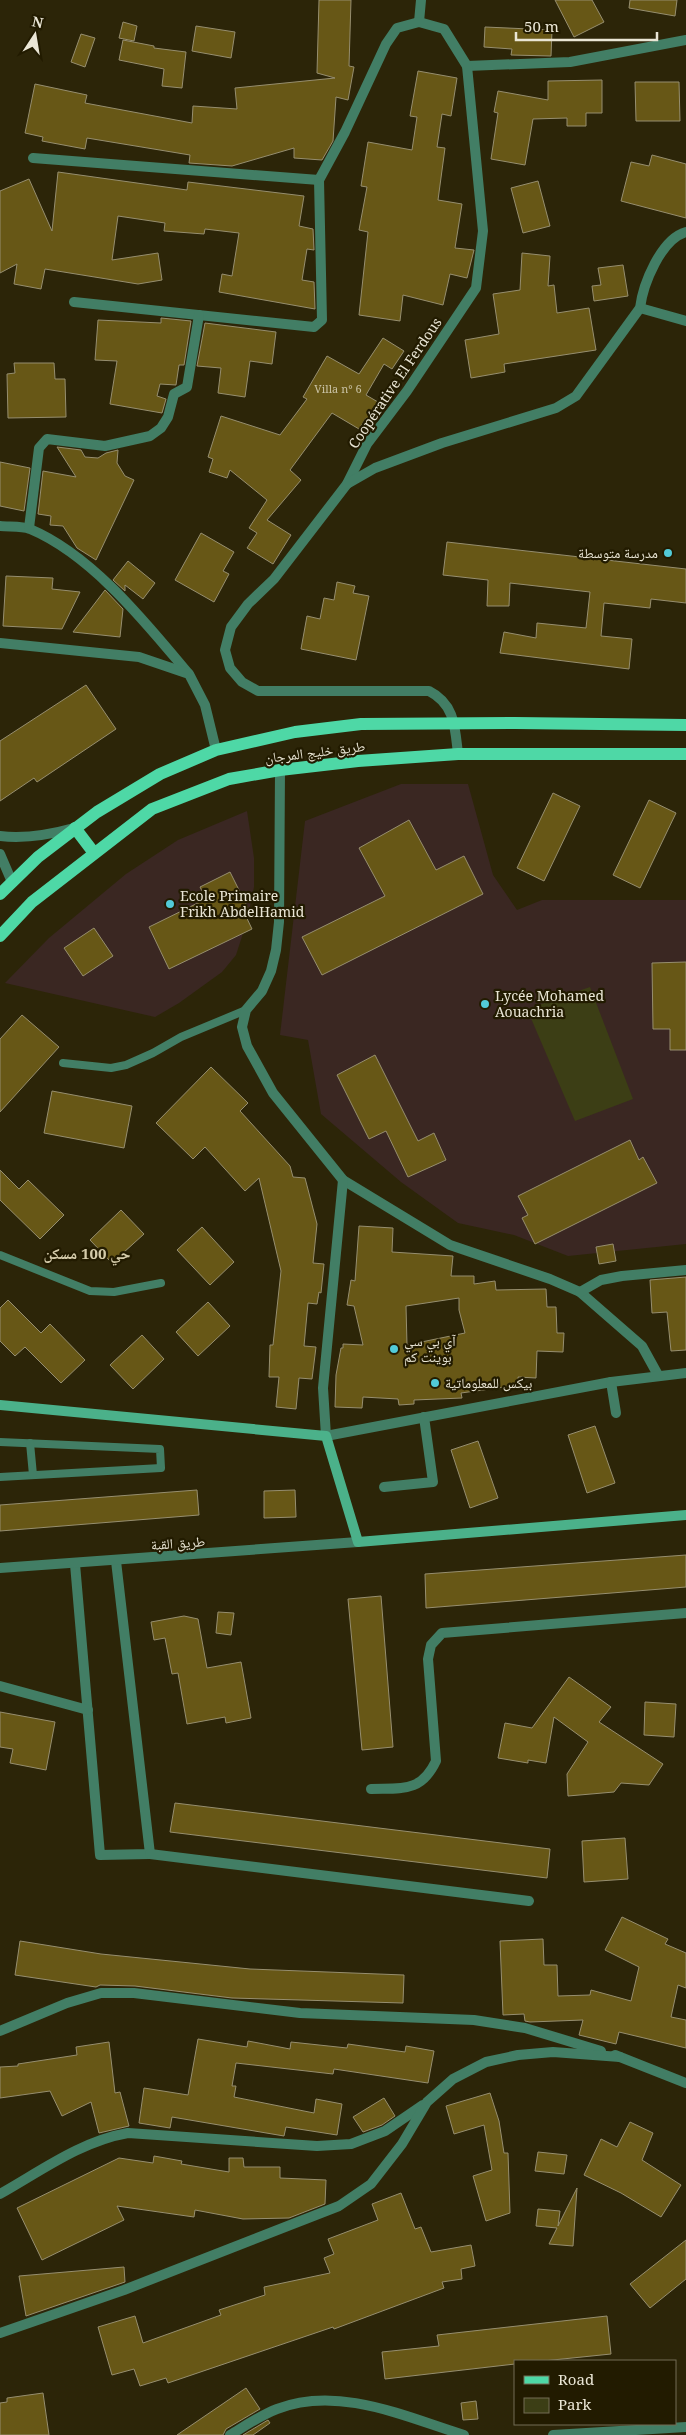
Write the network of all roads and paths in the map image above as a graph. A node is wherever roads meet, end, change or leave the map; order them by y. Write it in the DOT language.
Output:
graph roads {
  1 [pos="419,1"];
  2 [pos="419,22"];
  3 [pos="686,40"];
  4 [pos="467,66"];
  5 [pos="34,158"];
  6 [pos="319,180"];
  7 [pos="686,232"];
  8 [pos="74,302"];
  9 [pos="640,308"];
  10 [pos="199,315"];
  11 [pos="686,321"];
  12 [pos="347,484"];
  13 [pos="0,526"];
  14 [pos="29,528"];
  15 [pos="0,642"];
  16 [pos="189,674"];
  17 [pos="455,724"];
  18 [pos="686,725"];
  19 [pos="216,750"];
  20 [pos="458,754"];
  21 [pos="686,754"];
  22 [pos="280,770"];
  23 [pos="75,828"];
  24 [pos="0,836"];
  25 [pos="94,853"];
  26 [pos="0,854"];
  27 [pos="12,882"];
  28 [pos="0,894"];
  29 [pos="0,936"];
  30 [pos="246,1010"];
  31 [pos="63,1064"];
  32 [pos="344,1180"];
  33 [pos="0,1256"];
  34 [pos="686,1270"];
  35 [pos="161,1283"];
  36 [pos="580,1292"];
  37 [pos="686,1373"];
  38 [pos="658,1375"];
  39 [pos="611,1382"];
  40 [pos="0,1405"];
  41 [pos="616,1413"];
  42 [pos="424,1417"];
  43 [pos="326,1436"];
  44 [pos="0,1442"];
  45 [pos="30,1443"];
  46 [pos="33,1475"];
  47 [pos="0,1478"];
  48 [pos="384,1487"];
  49 [pos="686,1515"];
  50 [pos="358,1542"];
  51 [pos="116,1561"];
  52 [pos="75,1564"];
  53 [pos="0,1568"];
  54 [pos="686,1613"];
  55 [pos="0,1686"];
  56 [pos="88,1710"];
  57 [pos="371,1789"];
  58 [pos="150,1854"];
  59 [pos="529,1901"];
  60 [pos="0,2031"];
  61 [pos="620,2057"];
  62 [pos="686,2084"];
  63 [pos="427,2102"];
  64 [pos="0,2194"];
  65 [pos="0,2333"];
  66 [pos="686,2426"];
  67 [pos="230,2435"];
  68 [pos="464,2435"];
  69 [pos="552,2435"];
  1 -- 2 [label="street"];
  2 -- 4 [label="street, Coopérative El Ferdous"];
  2 -- 6 [label="street"];
  3 -- 4 [label="street"];
  4 -- 12 [label="street, Coopérative El Ferdous"];
  5 -- 6 [label="street"];
  6 -- 10 [label="street"];
  7 -- 9 [label="street"];
  8 -- 10 [label="street"];
  9 -- 11 [label="street"];
  9 -- 12 [label="street"];
  10 -- 14 [label="street"];
  12 -- 17 [label="street"];
  13 -- 14 [label="street"];
  14 -- 16 [label="street"];
  15 -- 16 [label="street"];
  16 -- 19 [label="street"];
  17 -- 18 [label="main road, طريق خليج المرجان"];
  17 -- 19 [label="main road, طريق خليج المرجان"];
  17 -- 20 [label="street"];
  19 -- 23 [label="main road, طريق خليج المرجان"];
  20 -- 21 [label="main road, طريق خليج المرجان"];
  20 -- 22 [label="main road, طريق خليج المرجان"];
  22 -- 25 [label="main road, طريق خليج المرجان"];
  22 -- 30 [label="street"];
  23 -- 24 [label="street"];
  23 -- 25 [label="main road"];
  23 -- 27 [label="main road, طريق خليج المرجان"];
  25 -- 29 [label="main road, طريق خليج المرجان"];
  26 -- 27 [label="street"];
  27 -- 28 [label="main road, طريق خليج المرجان"];
  30 -- 31 [label="lane"];
  30 -- 32 [label="street"];
  32 -- 36 [label="street"];
  32 -- 43 [label="street"];
  33 -- 35 [label="lane"];
  34 -- 36 [label="street"];
  36 -- 38 [label="street"];
  37 -- 38 [label="street"];
  38 -- 39 [label="street"];
  39 -- 41 [label="street"];
  39 -- 42 [label="street"];
  40 -- 43 [label="street"];
  42 -- 43 [label="street"];
  42 -- 48 [label="street"];
  43 -- 50 [label="street"];
  44 -- 45 [label="lane"];
  45 -- 46 [label="lane"];
  45 -- 46 [label="lane"];
  46 -- 47 [label="lane"];
  49 -- 50 [label="street"];
  50 -- 51 [label="street, طريق القبة"];
  51 -- 52 [label="street, طريق القبة"];
  51 -- 58 [label="street"];
  52 -- 53 [label="street, طريق القبة"];
  52 -- 56 [label="street"];
  54 -- 57 [label="street"];
  55 -- 56 [label="street"];
  56 -- 58 [label="street"];
  58 -- 59 [label="street"];
  60 -- 61 [label="street"];
  61 -- 62 [label="street"];
  61 -- 63 [label="street"];
  63 -- 64 [label="street"];
  63 -- 65 [label="street"];
  66 -- 69 [label="street"];
  67 -- 68 [label="street"];
}
